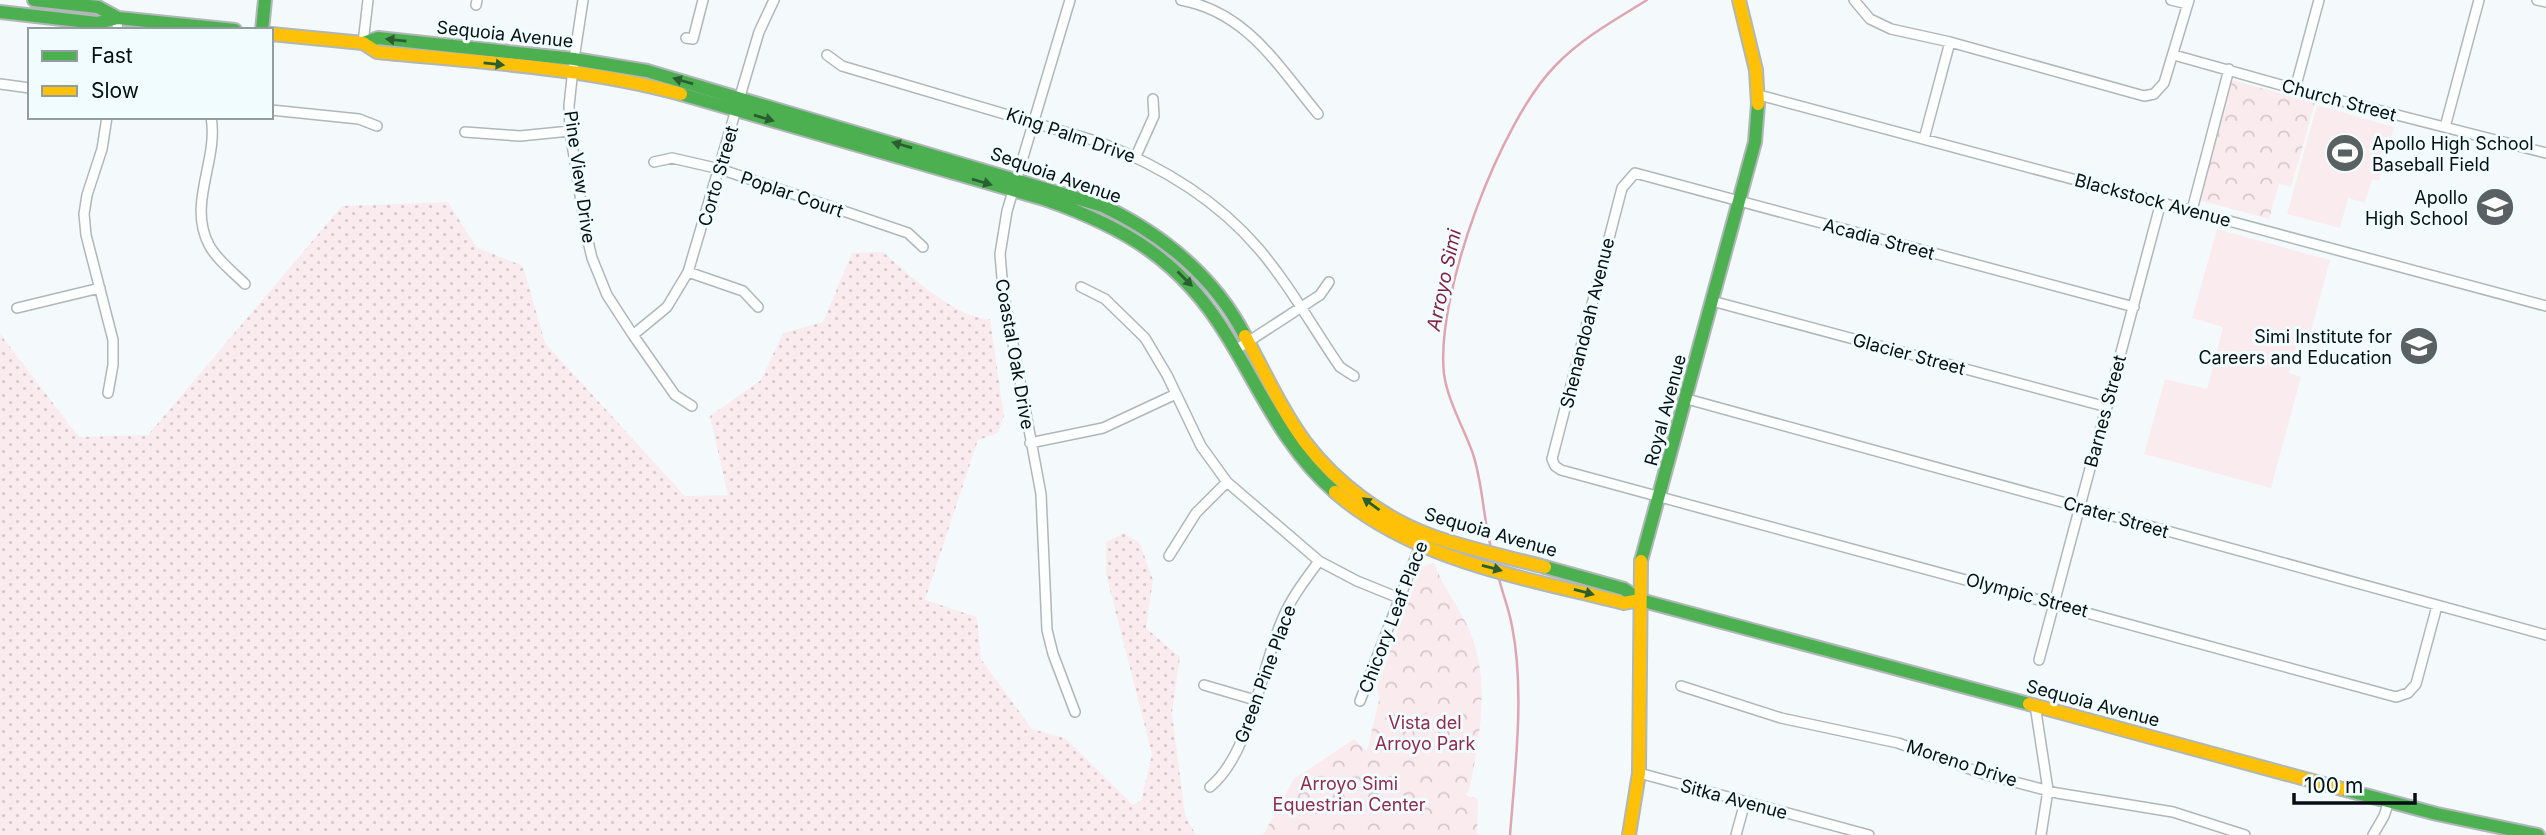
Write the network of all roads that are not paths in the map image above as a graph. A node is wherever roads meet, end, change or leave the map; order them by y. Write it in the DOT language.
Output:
graph roads {
  1 [pos="34,0"];
  2 [pos="265,0"];
  3 [pos="368,0"];
  4 [pos="583,0"];
  5 [pos="704,0"];
  6 [pos="774,0"];
  7 [pos="1070,0"];
  8 [pos="1181,0"];
  9 [pos="1739,0"];
  10 [pos="1854,0"];
  11 [pos="2171,0"];
  12 [pos="2319,0"];
  13 [pos="2479,0"];
  14 [pos="2537,0"];
  15 [pos="1196,1"];
  16 [pos="2188,2"];
  17 [pos="2546,2"];
  18 [pos="0,12"];
  19 [pos="117,24"];
  20 [pos="196,28"];
  21 [pos="262,28"];
  22 [pos="273,34"];
  23 [pos="685,38"];
  24 [pos="1950,42"];
  25 [pos="363,43"];
  26 [pos="827,55"];
  27 [pos="2174,55"];
  28 [pos="573,66"];
  29 [pos="2229,69"];
  30 [pos="0,84"];
  31 [pos="28,88"];
  32 [pos="2295,89"];
  33 [pos="1759,94"];
  34 [pos="1153,99"];
  35 [pos="738,104"];
  36 [pos="273,110"];
  37 [pos="1318,114"];
  38 [pos="107,119"];
  39 [pos="211,119"];
  40 [pos="1033,121"];
  41 [pos="377,126"];
  42 [pos="2445,127"];
  43 [pos="570,131"];
  44 [pos="465,132"];
  45 [pos="1924,139"];
  46 [pos="2546,153"];
  47 [pos="1136,156"];
  48 [pos="654,162"];
  49 [pos="720,169"];
  50 [pos="1626,181"];
  51 [pos="1015,185"];
  52 [pos="1739,201"];
  53 [pos="2161,202"];
  54 [pos="2192,210"];
  55 [pos="923,247"];
  56 [pos="688,272"];
  57 [pos="1329,282"];
  58 [pos="245,284"];
  59 [pos="1081,287"];
  60 [pos="100,288"];
  61 [pos="1712,301"];
  62 [pos="2546,306"];
  63 [pos="758,307"];
  64 [pos="2134,307"];
  65 [pos="17,308"];
  66 [pos="1301,309"];
  67 [pos="633,335"];
  68 [pos="1249,342"];
  69 [pos="1237,349"];
  70 [pos="1354,376"];
  71 [pos="108,393"];
  72 [pos="1176,394"];
  73 [pos="1687,399"];
  74 [pos="692,406"];
  75 [pos="2107,407"];
  76 [pos="1030,443"];
  77 [pos="1555,466"];
  78 [pos="1227,482"];
  79 [pos="1660,496"];
  80 [pos="2079,506"];
  81 [pos="1425,534"];
  82 [pos="1420,546"];
  83 [pos="1169,556"];
  84 [pos="1319,561"];
  85 [pos="1399,598"];
  86 [pos="1640,600"];
  87 [pos="2054,602"];
  88 [pos="2437,606"];
  89 [pos="2546,635"];
  90 [pos="2039,660"];
  91 [pos="1204,685"];
  92 [pos="1681,686"];
  93 [pos="1255,700"];
  94 [pos="1360,701"];
  95 [pos="2035,705"];
  96 [pos="1075,712"];
  97 [pos="1639,774"];
  98 [pos="1210,787"];
  99 [pos="2048,790"];
  100 [pos="2389,801"];
  101 [pos="1745,802"];
  102 [pos="1840,831"];
  103 [pos="1629,835"];
  104 [pos="1736,835"];
  105 [pos="1869,835"];
  106 [pos="2041,835"];
  107 [pos="2245,835"];
  108 [pos="2373,835"];
  109 [pos="2538,835"];
  1 -- 19 [label="main road"];
  2 -- 21 [label="main road"];
  3 -- 25 [label="street"];
  4 -- 28 [label="street, Pine View Drive"];
  5 -- 23 [label="street"];
  6 -- 35 [label="street, Corto Street"];
  7 -- 40 [label="street, Coastal Oak Drive"];
  8 -- 15 [label="street"];
  9 -- 33 [label="main road, Royal Avenue"];
  10 -- 24 [label="street"];
  11 -- 16 [label="street"];
  12 -- 32 [label="street"];
  13 -- 42 [label="street"];
  14 -- 17 [label="street"];
  15 -- 37 [label="street"];
  16 -- 27 [label="street"];
  18 -- 19 [label="main road"];
  19 -- 20 [label="main road"];
  22 -- 25 [label="main road, Sequoia Avenue"];
  24 -- 27 [label="street"];
  24 -- 45 [label="street"];
  25 -- 28 [label="main road, Sequoia Avenue"];
  26 -- 40 [label="street, King Palm Drive"];
  27 -- 29 [label="street, Church Street"];
  28 -- 35 [label="main road, Sequoia Avenue"];
  28 -- 43 [label="street, Pine View Drive"];
  29 -- 32 [label="street, Church Street"];
  29 -- 54 [label="street"];
  30 -- 31 [label="street"];
  32 -- 42 [label="street, Church Street"];
  33 -- 45 [label="street, Blackstock Avenue"];
  33 -- 52 [label="main road, Royal Avenue"];
  34 -- 47 [label="street"];
  35 -- 49 [label="street, Corto Street"];
  35 -- 51 [label="main road, Sequoia Avenue"];
  36 -- 41 [label="street"];
  38 -- 60 [label="street"];
  39 -- 58 [label="street"];
  40 -- 47 [label="street, King Palm Drive"];
  40 -- 51 [label="street, Coastal Oak Drive"];
  42 -- 46 [label="street, Church Street"];
  43 -- 44 [label="street"];
  43 -- 67 [label="street, Pine View Drive"];
  45 -- 53 [label="street, Blackstock Avenue"];
  47 -- 66 [label="street, King Palm Drive"];
  48 -- 49 [label="street, Poplar Court"];
  49 -- 55 [label="street, Poplar Court"];
  49 -- 56 [label="street, Corto Street"];
  50 -- 52 [label="street, Acadia Street"];
  50 -- 77 [label="street, Shenandoah Avenue"];
  51 -- 68 [label="main road, Sequoia Avenue"];
  51 -- 69 [label="main road, Sequoia Avenue, one-way"];
  51 -- 76 [label="street, Coastal Oak Drive"];
  52 -- 61 [label="main road, Royal Avenue"];
  52 -- 64 [label="street, Acadia Street"];
  53 -- 54 [label="street, Blackstock Avenue"];
  53 -- 64 [label="street, Barnes Street"];
  54 -- 62 [label="street, Blackstock Avenue"];
  56 -- 63 [label="street"];
  56 -- 67 [label="street, Corto Street"];
  57 -- 66 [label="street"];
  59 -- 72 [label="street"];
  60 -- 65 [label="street"];
  60 -- 71 [label="street"];
  61 -- 73 [label="main road, Royal Avenue"];
  61 -- 75 [label="street, Glacier Street"];
  64 -- 75 [label="street, Barnes Street"];
  66 -- 68 [label="street"];
  66 -- 70 [label="street, King Palm Drive"];
  67 -- 74 [label="street, Pine View Drive"];
  68 -- 69 [label="street"];
  81 -- 68 [label="main road, Sequoia Avenue, one-way"];
  69 -- 82 [label="main road, Sequoia Avenue"];
  72 -- 76 [label="street"];
  72 -- 78 [label="street"];
  73 -- 79 [label="main road, Royal Avenue"];
  73 -- 80 [label="street, Crater Street"];
  75 -- 80 [label="street, Barnes Street"];
  76 -- 96 [label="street, Coastal Oak Drive"];
  77 -- 79 [label="street, Olympic Street"];
  78 -- 83 [label="street"];
  78 -- 84 [label="street"];
  79 -- 86 [label="main road, Royal Avenue"];
  79 -- 87 [label="street, Olympic Street"];
  80 -- 87 [label="street, Barnes Street"];
  80 -- 88 [label="street, Crater Street"];
  81 -- 82 [label="street, Chicory Leaf Place"];
  81 -- 86 [label="main road, Sequoia Avenue"];
  82 -- 85 [label="street, Chicory Leaf Place"];
  82 -- 86 [label="main road, Sequoia Avenue, one-way"];
  84 -- 85 [label="street"];
  84 -- 93 [label="street, Green Pine Place"];
  85 -- 94 [label="street, Chicory Leaf Place"];
  86 -- 95 [label="main road, Sequoia Avenue"];
  86 -- 97 [label="main road, Royal Avenue"];
  87 -- 88 [label="street, Olympic Street"];
  87 -- 90 [label="street, Barnes Street"];
  88 -- 89 [label="street, Crater Street"];
  91 -- 93 [label="street"];
  92 -- 99 [label="street, Moreno Drive"];
  93 -- 98 [label="street, Green Pine Place"];
  95 -- 99 [label="street"];
  95 -- 100 [label="main road, Sequoia Avenue"];
  97 -- 101 [label="street, Sitka Avenue"];
  97 -- 103 [label="main road, Royal Avenue"];
  99 -- 106 [label="street"];
  99 -- 107 [label="street, Moreno Drive"];
  100 -- 108 [label="street"];
  100 -- 109 [label="main road, Sequoia Avenue"];
  101 -- 102 [label="street, Sitka Avenue"];
  101 -- 104 [label="street"];
  102 -- 105 [label="street, Sitka Avenue"];
}
